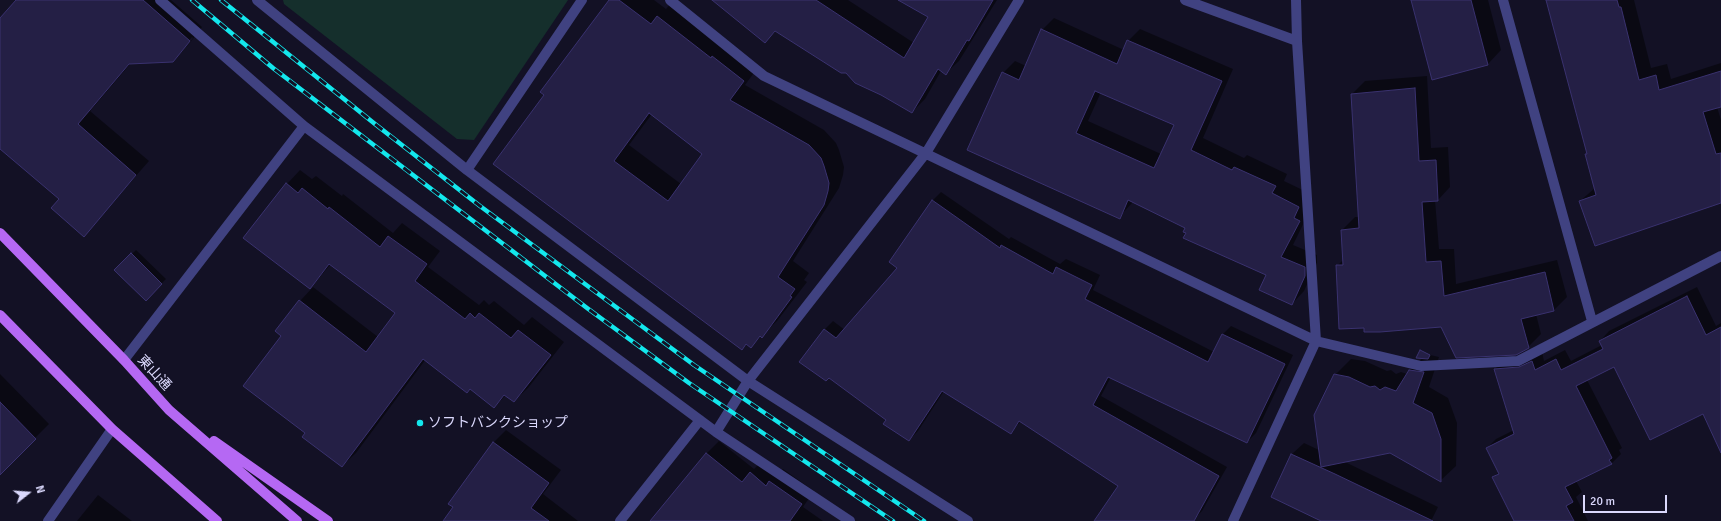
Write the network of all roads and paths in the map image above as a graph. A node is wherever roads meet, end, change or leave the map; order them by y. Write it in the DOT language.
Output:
graph roads {
  1 [pos="160,0"];
  2 [pos="257,0"];
  3 [pos="582,0"];
  4 [pos="670,0"];
  5 [pos="1019,0"];
  6 [pos="1185,0"];
  7 [pos="1296,0"];
  8 [pos="1503,0"];
  9 [pos="1297,41"];
  10 [pos="304,126"];
  11 [pos="926,153"];
  12 [pos="467,170"];
  13 [pos="0,233"];
  14 [pos="1721,256"];
  15 [pos="0,315"];
  16 [pos="1592,321"];
  17 [pos="1316,340"];
  18 [pos="124,360"];
  19 [pos="748,381"];
  20 [pos="169,410"];
  21 [pos="700,420"];
  22 [pos="112,429"];
  23 [pos="716,432"];
  24 [pos="48,521"];
  25 [pos="217,521"];
  26 [pos="297,521"];
  27 [pos="328,521"];
  28 [pos="620,521"];
  29 [pos="850,521"];
  30 [pos="968,521"];
  31 [pos="1233,521"];
  1 -- 10 [label="street"];
  2 -- 12 [label="street"];
  3 -- 12 [label="street"];
  4 -- 11 [label="street"];
  5 -- 11 [label="street"];
  6 -- 9 [label="street"];
  7 -- 9 [label="street"];
  8 -- 16 [label="street"];
  9 -- 17 [label="street"];
  10 -- 18 [label="street"];
  10 -- 21 [label="street"];
  11 -- 17 [label="street"];
  11 -- 19 [label="street"];
  12 -- 19 [label="street"];
  13 -- 18 [label="main road, 東山通"];
  14 -- 16 [label="street"];
  15 -- 22 [label="main road"];
  16 -- 17 [label="street"];
  17 -- 31 [label="street"];
  18 -- 20 [label="main road, 東山通"];
  19 -- 23 [label="street"];
  19 -- 30 [label="street"];
  20 -- 26 [label="main road, 東山通"];
  20 -- 27 [label="main road"];
  21 -- 23 [label="street"];
  21 -- 28 [label="street"];
  22 -- 24 [label="street"];
  22 -- 25 [label="main road"];
  23 -- 29 [label="street"];
}
